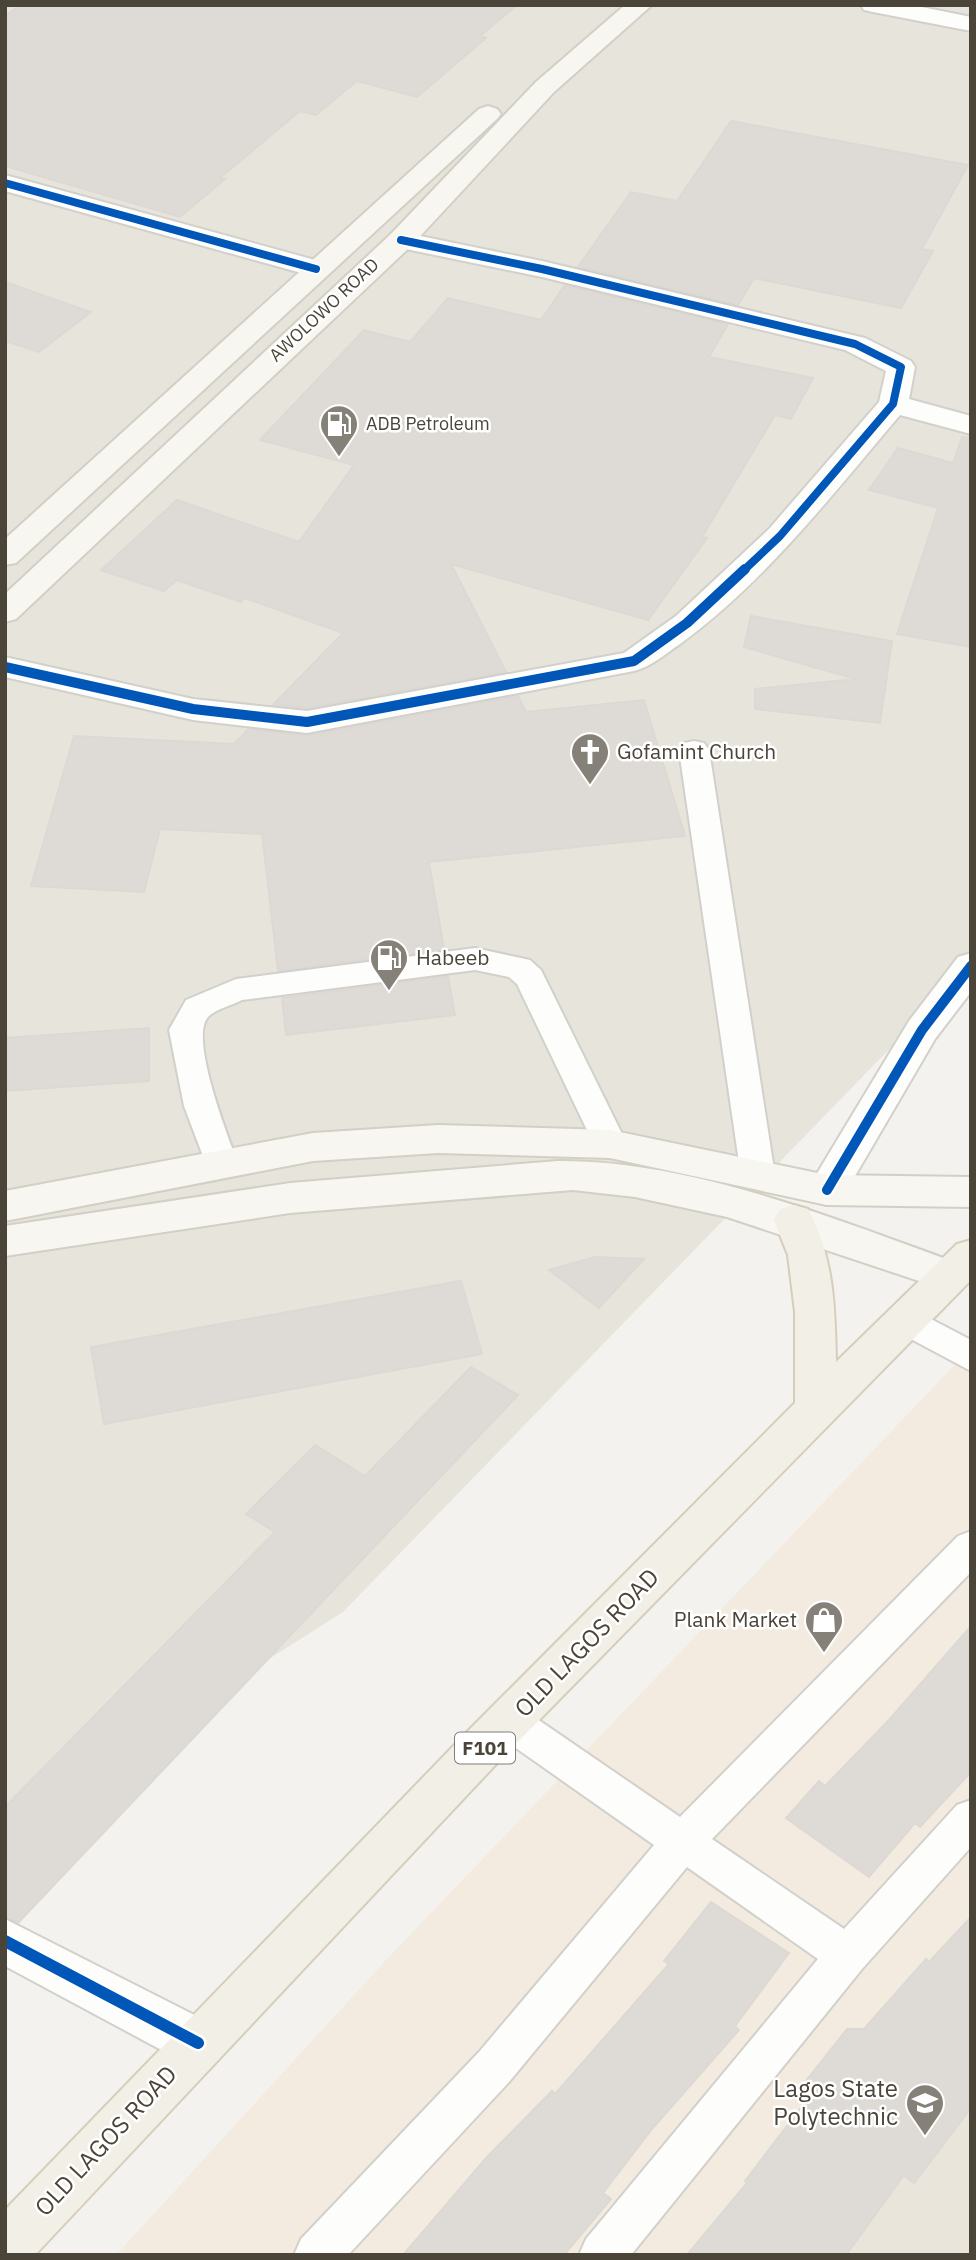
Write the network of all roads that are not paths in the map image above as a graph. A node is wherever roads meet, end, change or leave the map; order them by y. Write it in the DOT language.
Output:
graph roads {
  1 [pos="605,5"];
  2 [pos="640,5"];
  3 [pos="873,5"];
  4 [pos="971,24"];
  5 [pos="5,183"];
  6 [pos="401,240"];
  7 [pos="316,269"];
  8 [pos="893,404"];
  9 [pos="971,425"];
  10 [pos="5,556"];
  11 [pos="5,611"];
  12 [pos="5,667"];
  13 [pos="694,750"];
  14 [pos="971,966"];
  15 [pos="610,1144"];
  16 [pos="221,1163"];
  17 [pos="758,1176"];
  18 [pos="827,1189"];
  19 [pos="971,1192"];
  20 [pos="5,1206"];
  21 [pos="794,1220"];
  22 [pos="5,1241"];
  23 [pos="960,1266"];
  24 [pos="906,1320"];
  25 [pos="971,1357"];
  26 [pos="816,1408"];
  27 [pos="971,1547"];
  28 [pos="510,1722"];
  29 [pos="971,1818"];
  30 [pos="684,1840"];
  31 [pos="5,1941"];
  32 [pos="847,1955"];
  33 [pos="198,2043"];
  34 [pos="5,2248"];
  35 [pos="317,2255"];
  36 [pos="602,2255"];
  1 -- 7 [label="main road, AWOLOWO ROAD"];
  2 -- 6 [label="main road, AWOLOWO ROAD"];
  3 -- 4 [label="street"];
  5 -- 7 [label="street"];
  6 -- 8 [label="street"];
  6 -- 11 [label="main road, AWOLOWO ROAD"];
  7 -- 10 [label="main road, AWOLOWO ROAD"];
  8 -- 9 [label="street"];
  8 -- 12 [label="street"];
  13 -- 17 [label="lane"];
  14 -- 18 [label="street"];
  15 -- 16 [label="main road"];
  15 -- 16 [label="lane"];
  15 -- 17 [label="main road"];
  16 -- 20 [label="main road"];
  17 -- 18 [label="main road"];
  18 -- 19 [label="main road"];
  21 -- 22 [label="main road"];
  21 -- 23 [label="main road"];
  21 -- 26 [label="main road"];
  23 -- 24 [label="main road, OLD LAGOS ROAD / F101"];
  24 -- 25 [label="lane"];
  24 -- 26 [label="main road, OLD LAGOS ROAD / F101"];
  26 -- 28 [label="main road, OLD LAGOS ROAD / F101"];
  27 -- 30 [label="lane"];
  28 -- 30 [label="lane"];
  28 -- 33 [label="main road, OLD LAGOS ROAD / F101"];
  29 -- 32 [label="lane"];
  30 -- 32 [label="lane"];
  30 -- 35 [label="lane"];
  31 -- 33 [label="street"];
  32 -- 36 [label="lane"];
  33 -- 34 [label="main road, OLD LAGOS ROAD / F101"];
}
